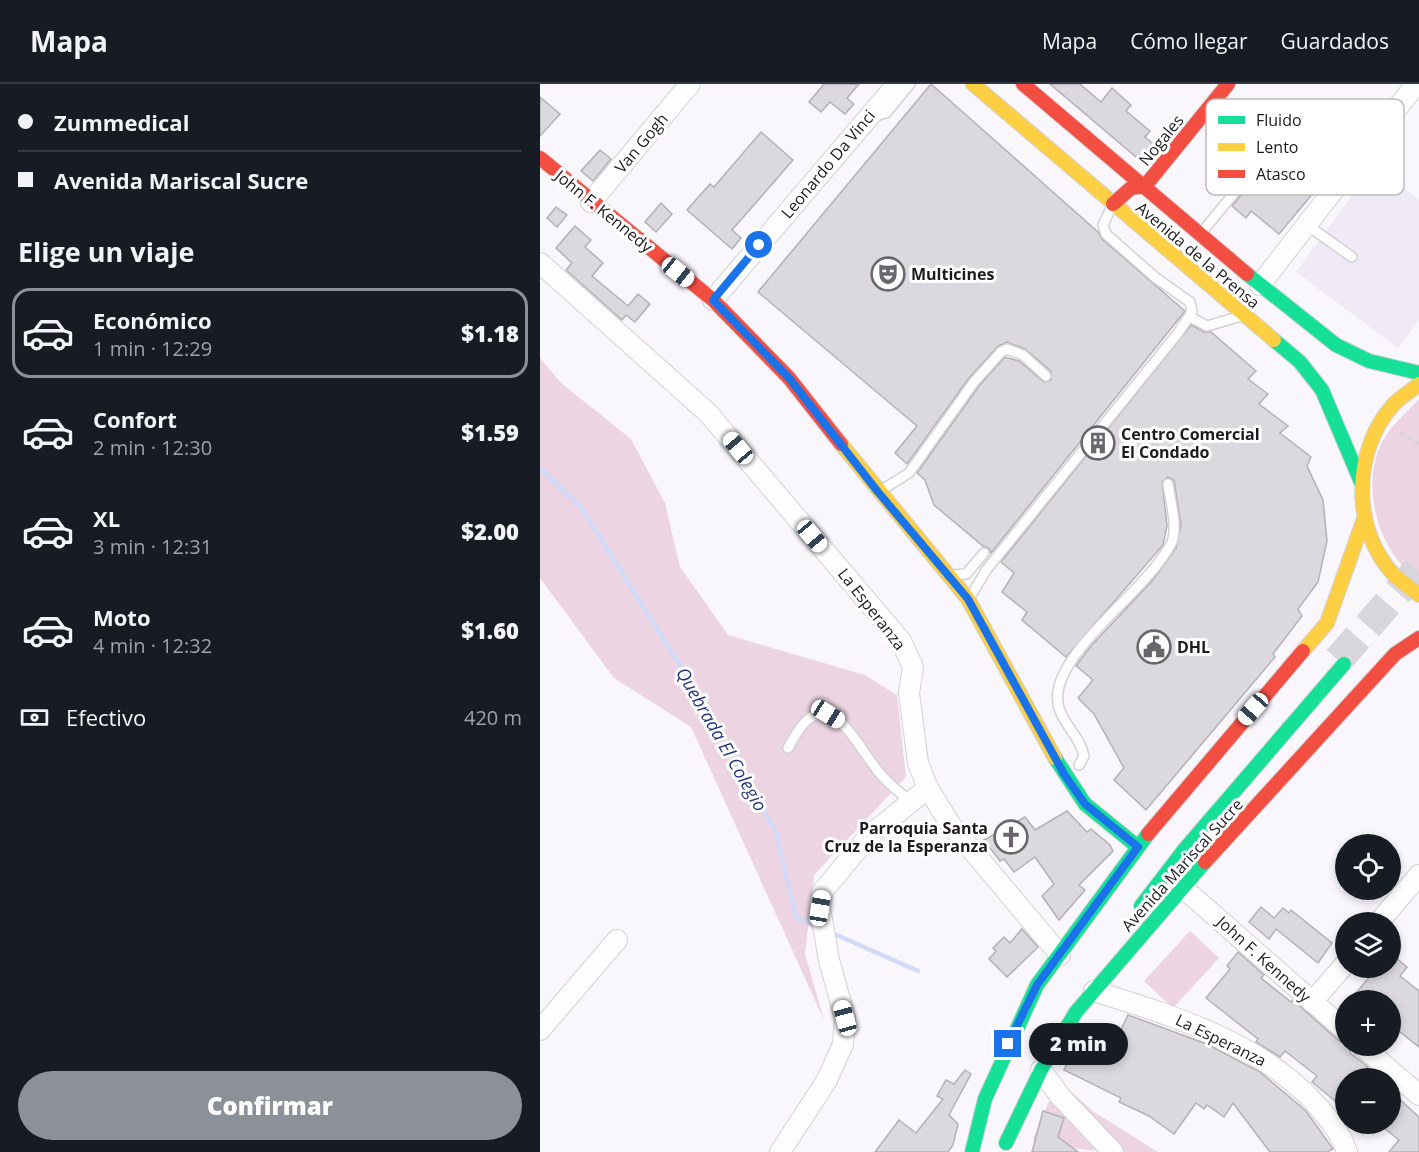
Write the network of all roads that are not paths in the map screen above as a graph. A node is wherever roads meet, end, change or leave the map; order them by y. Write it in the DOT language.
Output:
graph roads {
  1 [pos="690,84"];
  2 [pos="897,84"];
  3 [pos="910,84"];
  4 [pos="964,84"];
  5 [pos="1023,84"];
  6 [pos="1227,84"];
  7 [pos="1416,84"];
  8 [pos="976,87"];
  9 [pos="1215,99"];
  10 [pos="1404,100"];
  11 [pos="1206,110"];
  12 [pos="867,118"];
  13 [pos="540,158"];
  14 [pos="1145,186"];
  15 [pos="1233,195"];
  16 [pos="1330,195"];
  17 [pos="591,202"];
  18 [pos="1113,204"];
  19 [pos="1307,225"];
  20 [pos="1201,234"];
  21 [pos="1352,257"];
  22 [pos="540,263"];
  23 [pos="1260,285"];
  24 [pos="713,300"];
  25 [pos="1245,315"];
  26 [pos="1190,317"];
  27 [pos="1419,373"];
  28 [pos="1046,376"];
  29 [pos="1419,384"];
  30 [pos="1360,482"];
  31 [pos="1168,484"];
  32 [pos="878,492"];
  33 [pos="1364,519"];
  34 [pos="984,553"];
  35 [pos="948,576"];
  36 [pos="1419,595"];
  37 [pos="968,599"];
  38 [pos="1419,638"];
  39 [pos="788,748"];
  40 [pos="1064,774"];
  41 [pos="928,788"];
  42 [pos="911,802"];
  43 [pos="1138,847"];
  44 [pos="1419,875"];
  45 [pos="1140,883"];
  46 [pos="1182,887"];
  47 [pos="1388,912"];
  48 [pos="1135,914"];
  49 [pos="1091,935"];
  50 [pos="617,940"];
  51 [pos="1060,955"];
  52 [pos="1335,976"];
  53 [pos="1090,984"];
  54 [pos="1312,1002"];
  55 [pos="1335,1022"];
  56 [pos="1018,1025"];
  57 [pos="540,1030"];
  58 [pos="1049,1030"];
  59 [pos="1038,1049"];
  60 [pos="1374,1056"];
  61 [pos="1041,1070"];
  62 [pos="1419,1095"];
  63 [pos="1006,1147"];
  64 [pos="780,1152"];
  65 [pos="972,1152"];
  66 [pos="1113,1152"];
  67 [pos="1347,1152"];
  1 -- 17 [label="street, Van Gogh"];
  2 -- 12 [label="street, Leonardo Da Vinci"];
  3 -- 12 [label="lane"];
  4 -- 8 [label="lane"];
  5 -- 14 [label="main road, Avenida de la Prensa"];
  6 -- 9 [label="main road, Nogales"];
  7 -- 10 [label="street"];
  8 -- 18 [label="main road, Avenida de la Prensa"];
  11 -- 14 [label="main road, Nogales"];
  12 -- 24 [label="street, Leonardo Da Vinci"];
  13 -- 17 [label="main road, John F. Kennedy"];
  14 -- 18 [label="main road, Nogales"];
  14 -- 20 [label="main road, Avenida de la Prensa"];
  15 -- 20 [label="lane"];
  16 -- 19 [label="street"];
  17 -- 24 [label="main road, John F. Kennedy"];
  18 -- 25 [label="main road, Avenida de la Prensa"];
  18 -- 26 [label="lane"];
  19 -- 21 [label="lane"];
  19 -- 23 [label="street"];
  20 -- 23 [label="main road, Avenida de la Prensa"];
  22 -- 41 [label="street, La Esperanza"];
  23 -- 27 [label="main road, Avenida de la Prensa"];
  24 -- 32 [label="main road, John F. Kennedy"];
  25 -- 26 [label="lane"];
  25 -- 30 [label="main road, Avenida de la Prensa"];
  26 -- 37 [label="lane"];
  28 -- 32 [label="lane"];
  29 -- 30 [label="main road"];
  30 -- 33 [label="main road"];
  31 -- 40 [label="lane"];
  32 -- 35 [label="main road, John F. Kennedy"];
  33 -- 36 [label="main road"];
  33 -- 43 [label="main road"];
  34 -- 35 [label="lane"];
  35 -- 37 [label="main road, John F. Kennedy"];
  37 -- 40 [label="main road, John F. Kennedy"];
  38 -- 46 [label="main road, Avenida Mariscal Sucre"];
  39 -- 42 [label="lane"];
  40 -- 43 [label="main road, John F. Kennedy"];
  41 -- 42 [label="street"];
  41 -- 51 [label="street, La Esperanza"];
  42 -- 64 [label="street"];
  43 -- 51 [label="main road"];
  44 -- 47 [label="street"];
  45 -- 48 [label="main road, Avenida Mariscal Sucre"];
  46 -- 53 [label="main road, Avenida Mariscal Sucre"];
  46 -- 54 [label="street, John F. Kennedy"];
  49 -- 56 [label="main road"];
  50 -- 57 [label="street"];
  51 -- 56 [label="main road"];
  52 -- 54 [label="street"];
  53 -- 58 [label="main road, Avenida Mariscal Sucre"];
  53 -- 61 [label="main road, Avenida Mariscal Sucre"];
  53 -- 67 [label="street, La Esperanza"];
  54 -- 55 [label="street, John F. Kennedy"];
  56 -- 65 [label="main road"];
  59 -- 63 [label="main road, Avenida Mariscal Sucre"];
  60 -- 62 [label="street"];
  61 -- 63 [label="main road, Avenida Mariscal Sucre"];
  61 -- 66 [label="street"];
}
